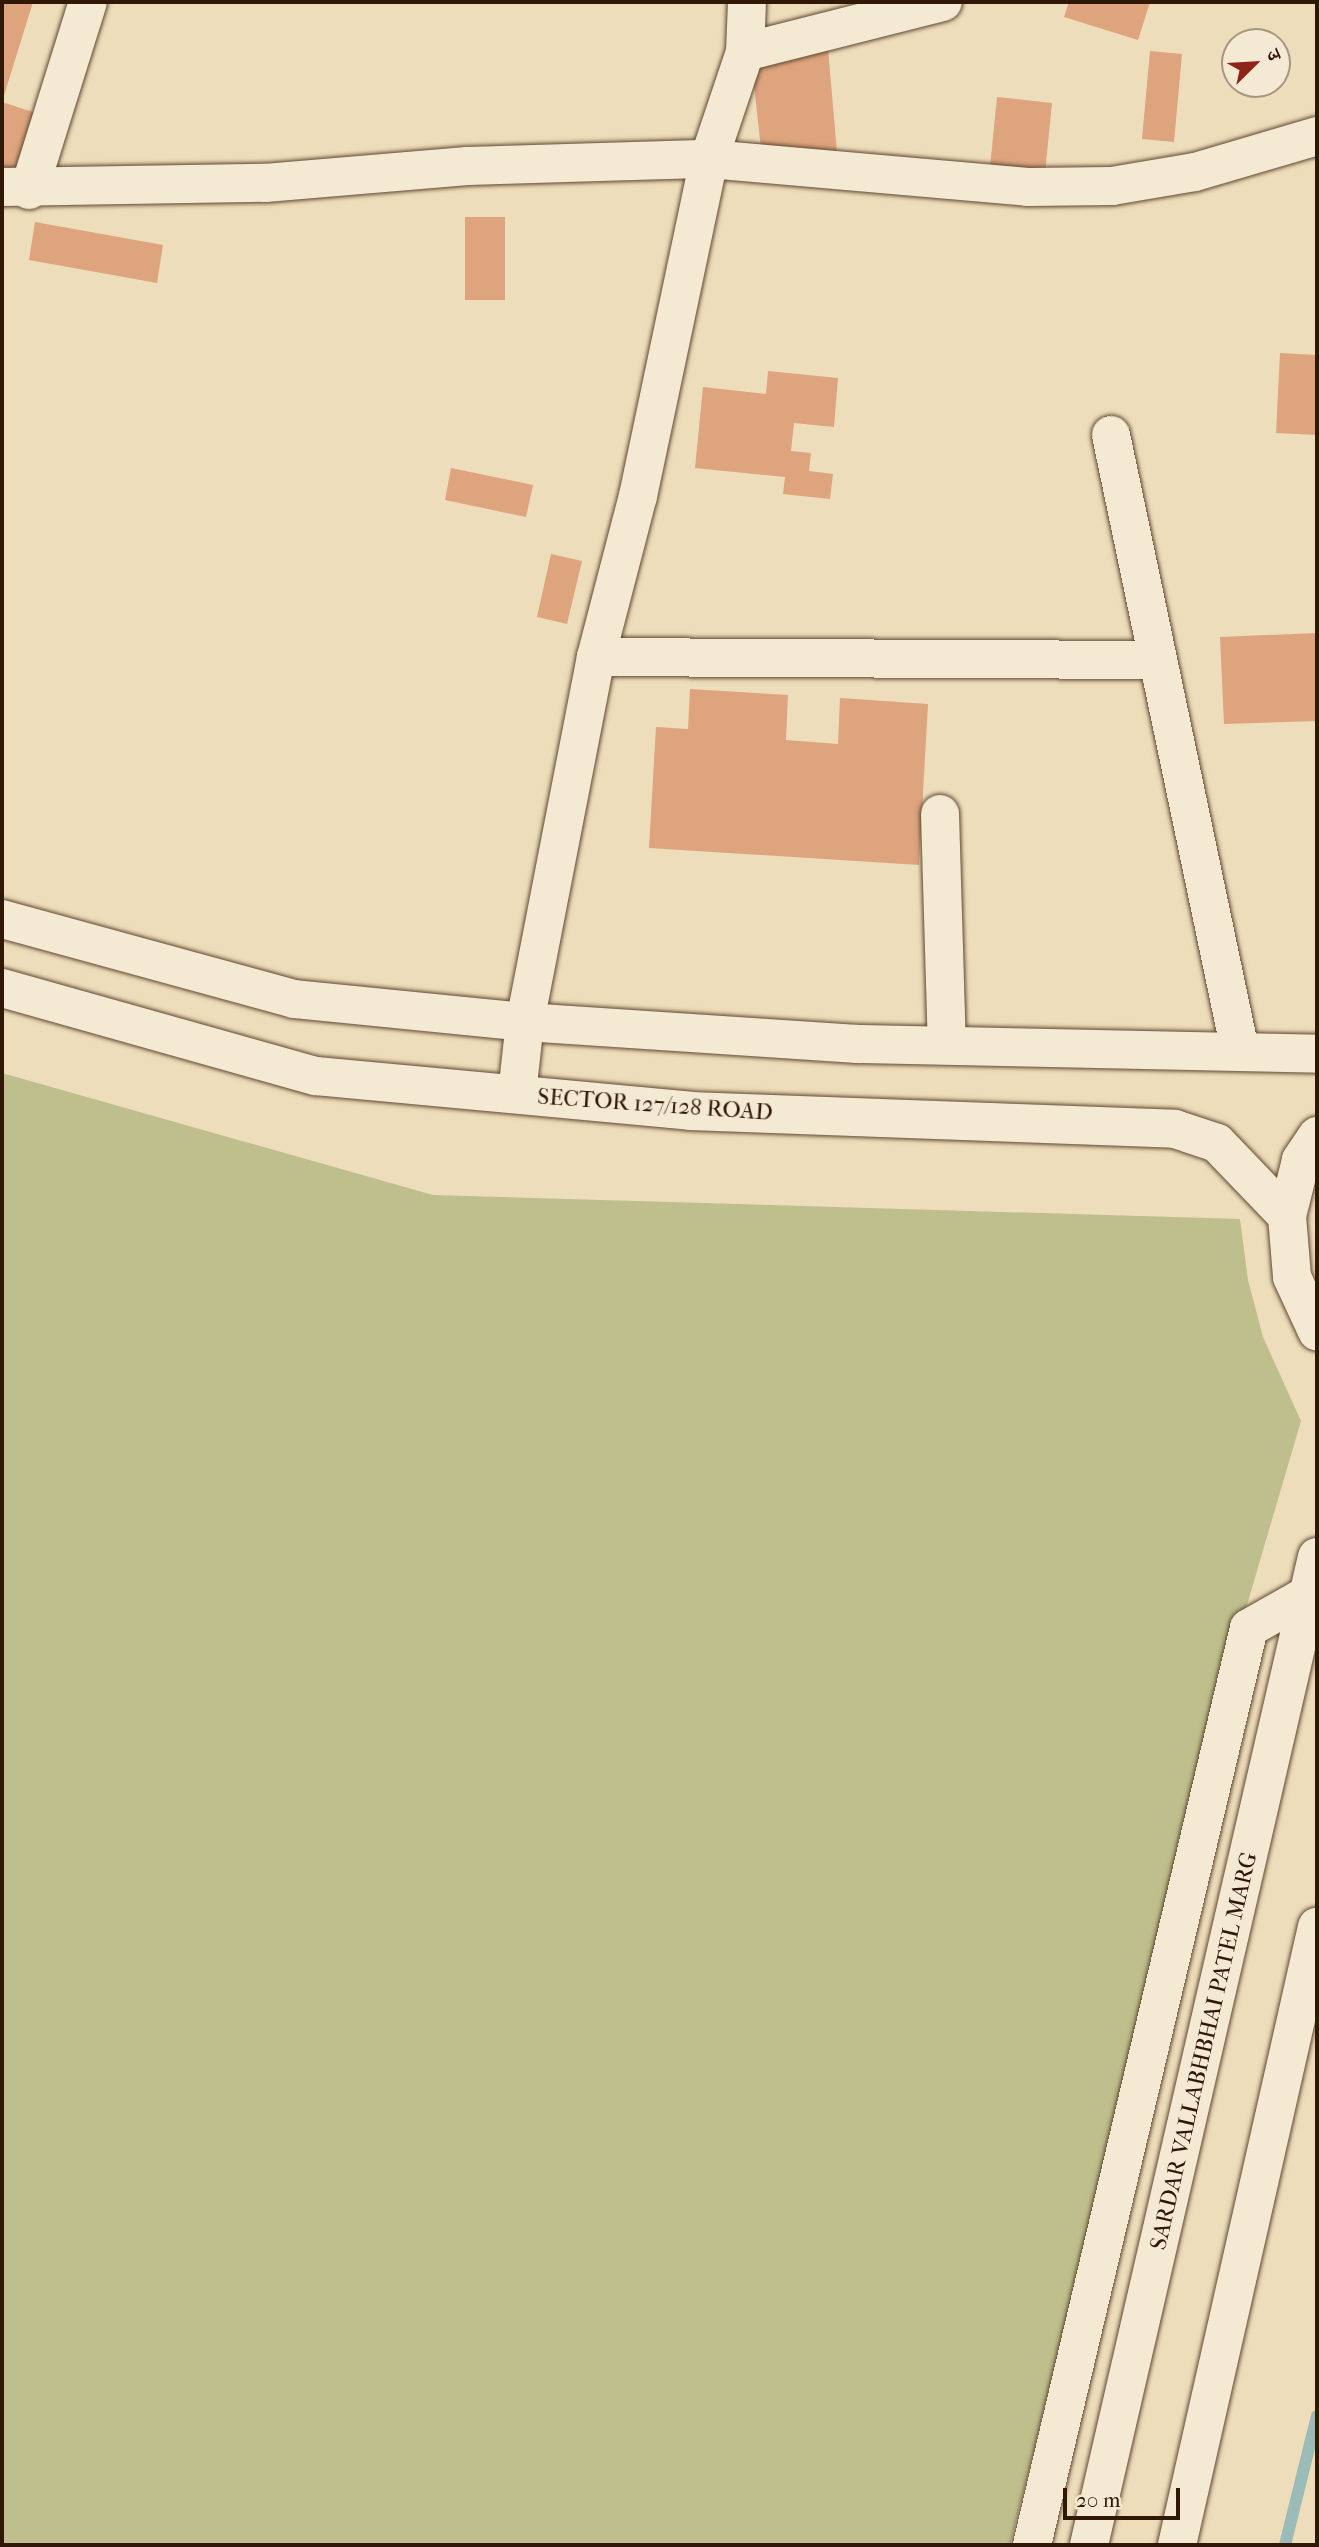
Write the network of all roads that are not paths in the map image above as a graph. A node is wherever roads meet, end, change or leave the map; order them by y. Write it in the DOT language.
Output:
graph roads {
  1 [pos="88,2"];
  2 [pos="747,2"];
  3 [pos="943,2"];
  4 [pos="744,52"];
  5 [pos="1317,136"];
  6 [pos="709,159"];
  7 [pos="16,188"];
  8 [pos="1111,435"];
  9 [pos="596,657"];
  10 [pos="1156,660"];
  11 [pos="940,814"];
  12 [pos="2,919"];
  13 [pos="2,988"];
  14 [pos="525,1022"];
  15 [pos="947,1045"];
  16 [pos="1240,1051"];
  17 [pos="1317,1054"];
  18 [pos="517,1094"];
  19 [pos="1317,1136"];
  20 [pos="1287,1216"];
  21 [pos="1317,1331"];
  22 [pos="1317,1557"];
  23 [pos="1309,1594"];
  24 [pos="1317,1927"];
  25 [pos="1032,2545"];
  26 [pos="1089,2545"];
  27 [pos="1177,2545"];
  1 -- 7 [label="street"];
  2 -- 4 [label="street"];
  3 -- 4 [label="street"];
  4 -- 6 [label="street"];
  5 -- 6 [label="street"];
  6 -- 7 [label="street"];
  6 -- 9 [label="street"];
  8 -- 10 [label="street"];
  9 -- 10 [label="street"];
  9 -- 14 [label="street"];
  10 -- 16 [label="street"];
  11 -- 15 [label="street"];
  12 -- 14 [label="street"];
  13 -- 18 [label="street, SECTOR 127/128 ROAD"];
  14 -- 15 [label="street"];
  14 -- 18 [label="street"];
  15 -- 16 [label="street"];
  16 -- 17 [label="street"];
  18 -- 20 [label="street, SECTOR 127/128 ROAD"];
  19 -- 20 [label="street"];
  20 -- 21 [label="street"];
  22 -- 23 [label="street, SARDAR VALLABHBHAI PATEL MARG"];
  23 -- 25 [label="street"];
  23 -- 26 [label="street, SARDAR VALLABHBHAI PATEL MARG"];
  24 -- 27 [label="street"];
}
